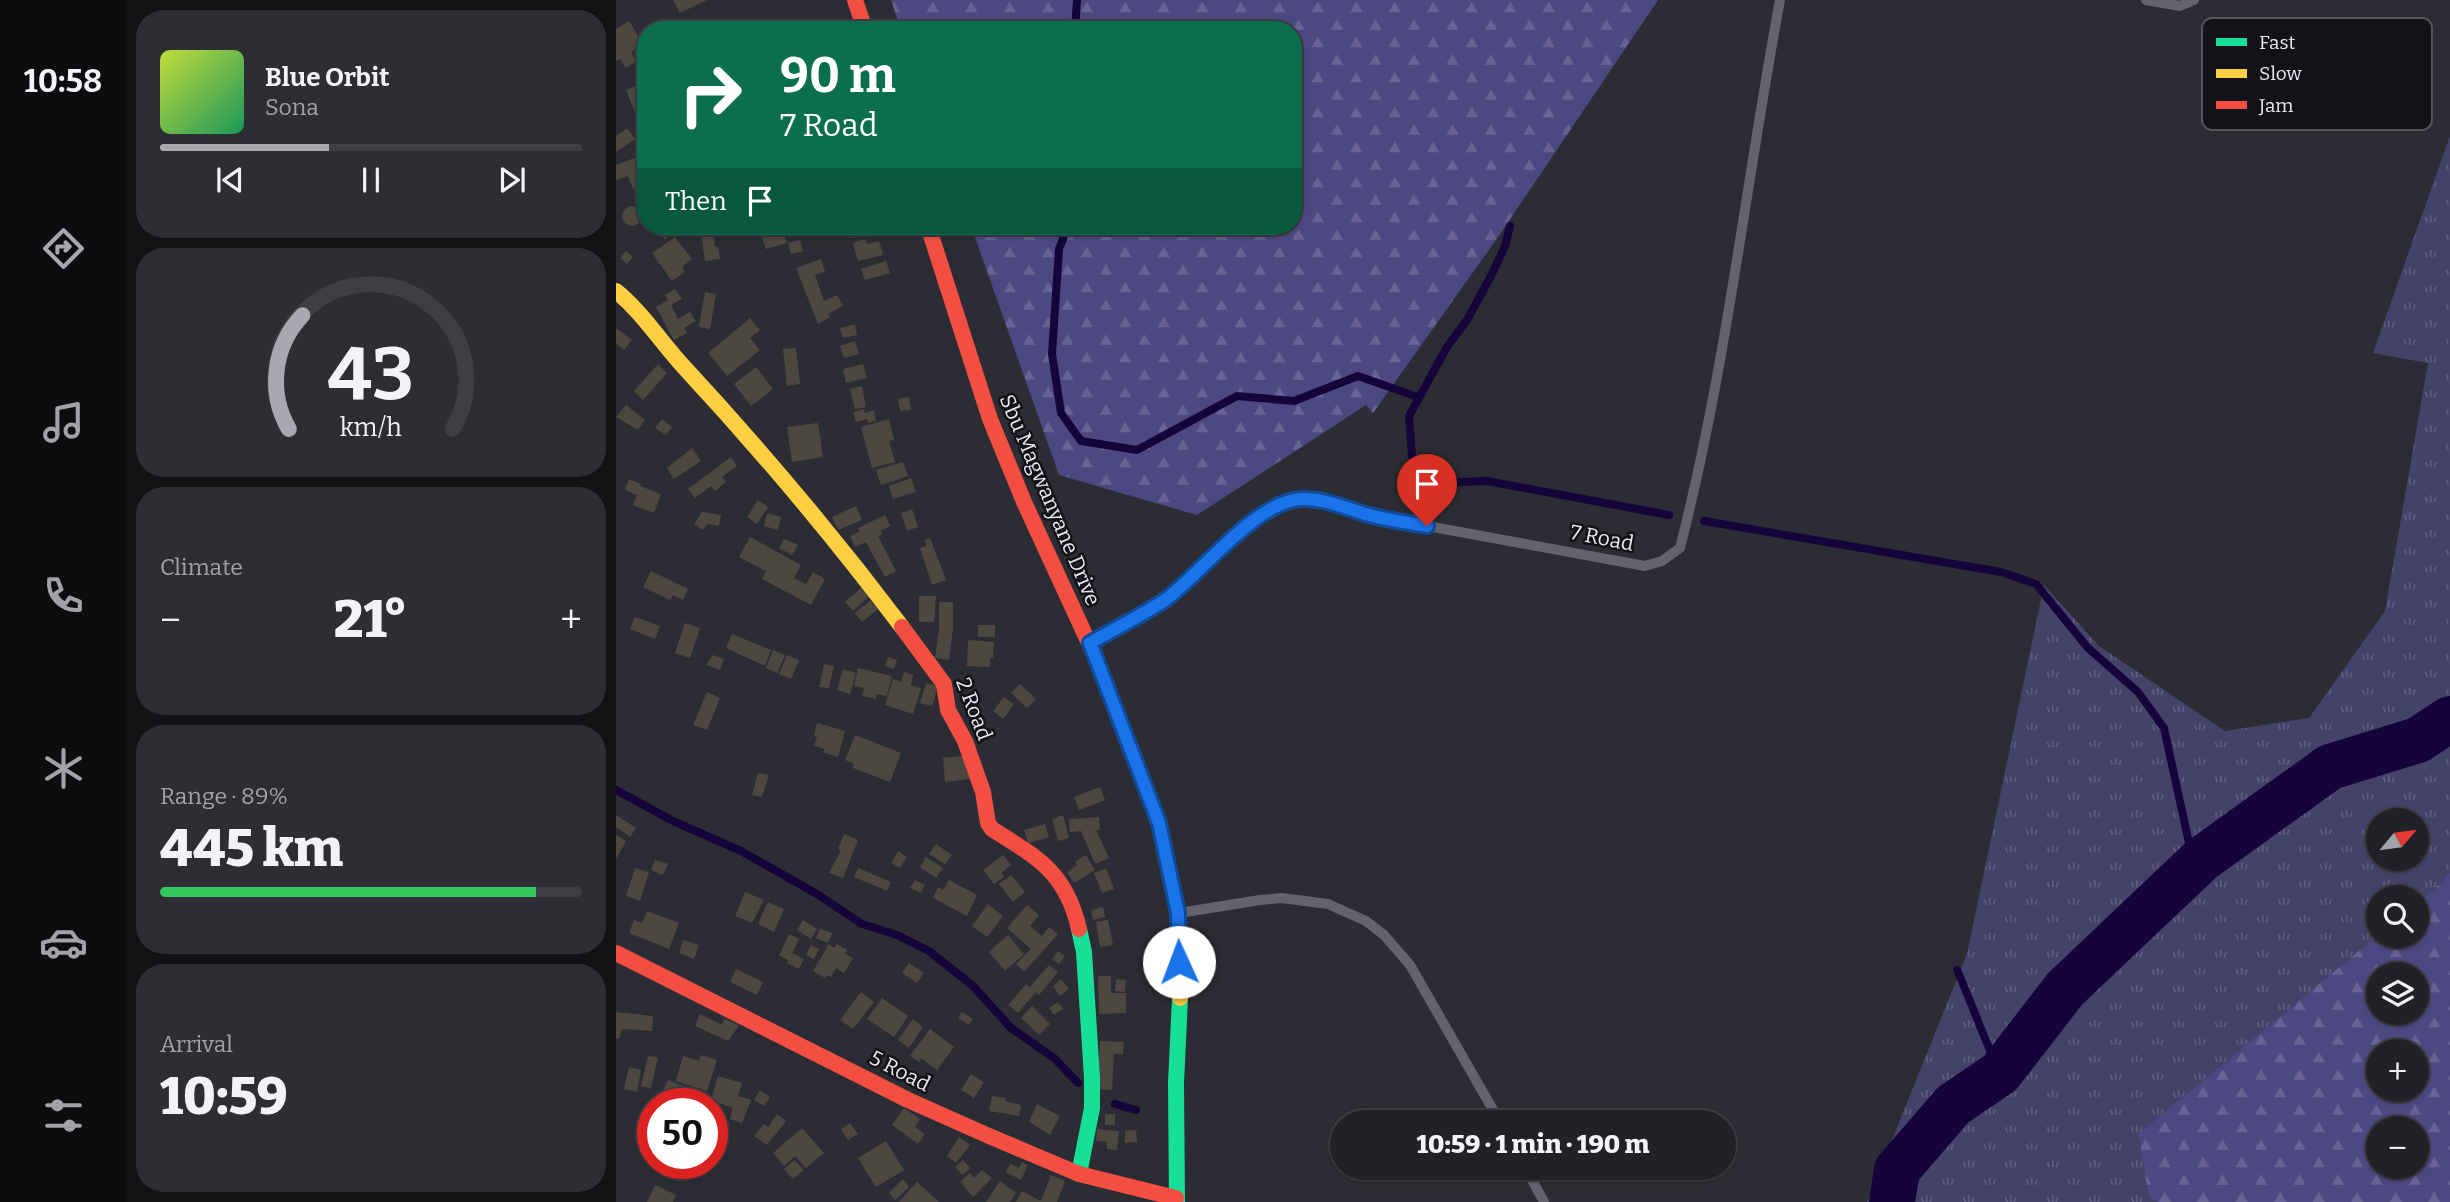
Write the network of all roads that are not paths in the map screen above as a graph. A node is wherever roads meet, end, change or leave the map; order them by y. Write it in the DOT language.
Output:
graph roads {
  1 [pos="855,0"];
  2 [pos="1780,0"];
  3 [pos="2146,0"];
  4 [pos="2194,0"];
  5 [pos="862,21"];
  6 [pos="931,235"];
  7 [pos="616,291"];
  8 [pos="1090,643"];
  9 [pos="1178,913"];
  10 [pos="616,953"];
  11 [pos="1493,1110"];
  12 [pos="1079,1174"];
  13 [pos="1532,1180"];
  14 [pos="1177,1200"];
  15 [pos="1544,1202"];
  1 -- 5 [label="street"];
  2 -- 8 [label="lane, 7 Road"];
  3 -- 4 [label="lane"];
  6 -- 8 [label="street, Sbu Magwanyane Drive"];
  7 -- 12 [label="street, 2 Road"];
  8 -- 9 [label="street, Sbu Magwanyane Drive"];
  9 -- 11 [label="lane"];
  9 -- 14 [label="street, Sbu Magwanyane Drive"];
  10 -- 12 [label="street, 5 Road"];
  12 -- 14 [label="street, 5 Road"];
  13 -- 15 [label="lane"];
}
